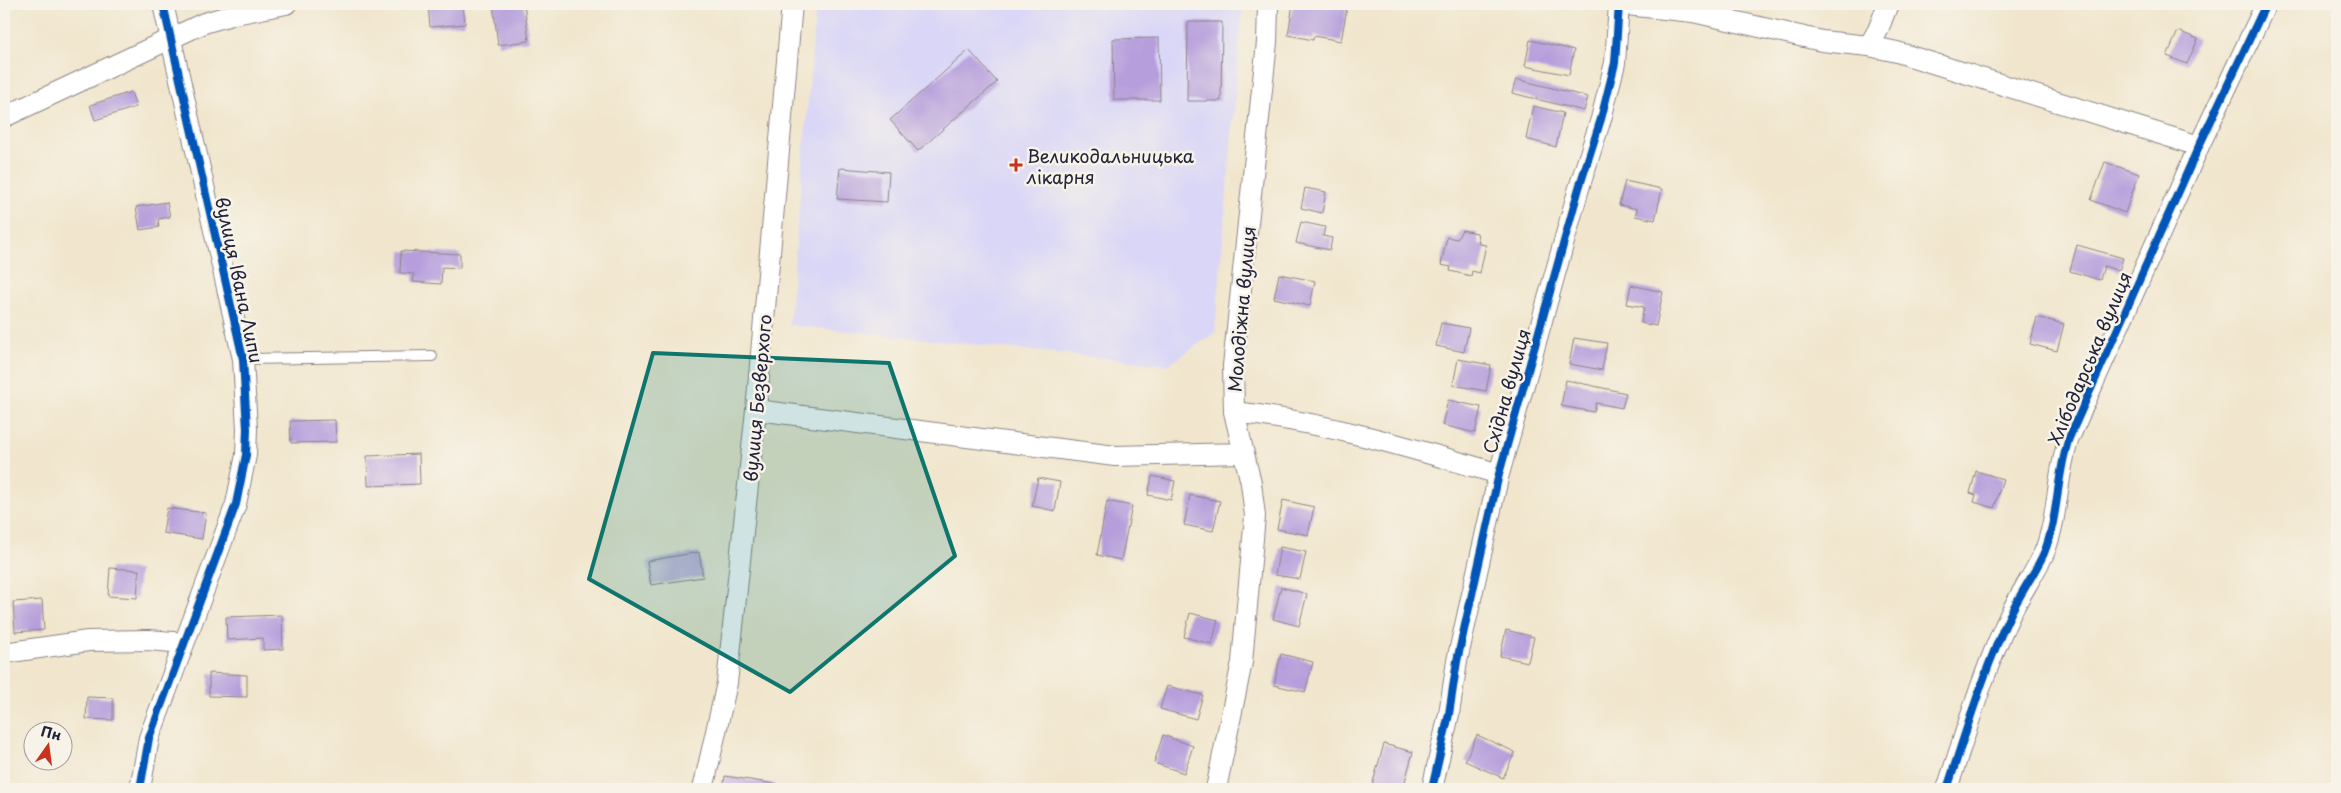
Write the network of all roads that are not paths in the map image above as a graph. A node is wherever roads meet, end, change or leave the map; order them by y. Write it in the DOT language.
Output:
graph roads {
  1 [pos="163,4"];
  2 [pos="286,4"];
  3 [pos="792,4"];
  4 [pos="1268,4"];
  5 [pos="1618,4"];
  6 [pos="1888,4"];
  7 [pos="2266,4"];
  8 [pos="172,39"];
  9 [pos="1869,46"];
  10 [pos="4,117"];
  11 [pos="2199,146"];
  12 [pos="432,356"];
  13 [pos="243,359"];
  14 [pos="756,410"];
  15 [pos="1234,412"];
  16 [pos="1243,453"];
  17 [pos="1499,474"];
  18 [pos="184,643"];
  19 [pos="4,653"];
  20 [pos="140,789"];
  21 [pos="703,789"];
  22 [pos="1216,789"];
  23 [pos="1432,789"];
  24 [pos="1947,789"];
  1 -- 8 [label="street, вулиця Івана Липи"];
  2 -- 8 [label="street"];
  3 -- 14 [label="street, вулиця Безверхого"];
  4 -- 15 [label="street, Молодіжна вулиця"];
  5 -- 9 [label="street"];
  5 -- 17 [label="street, Східна вулиця"];
  6 -- 9 [label="street"];
  7 -- 11 [label="street, Хлібодарська вулиця"];
  8 -- 10 [label="street"];
  8 -- 13 [label="street, вулиця Івана Липи"];
  9 -- 11 [label="street"];
  11 -- 24 [label="street, Хлібодарська вулиця"];
  12 -- 13 [label="lane"];
  13 -- 18 [label="street, вулиця Івана Липи"];
  14 -- 16 [label="street"];
  14 -- 21 [label="street, вулиця Безверхого"];
  15 -- 16 [label="street, Молодіжна вулиця"];
  15 -- 17 [label="street"];
  16 -- 22 [label="street, Молодіжна вулиця"];
  17 -- 23 [label="street, Східна вулиця"];
  18 -- 19 [label="street"];
  18 -- 20 [label="street, вулиця Івана Липи"];
}
